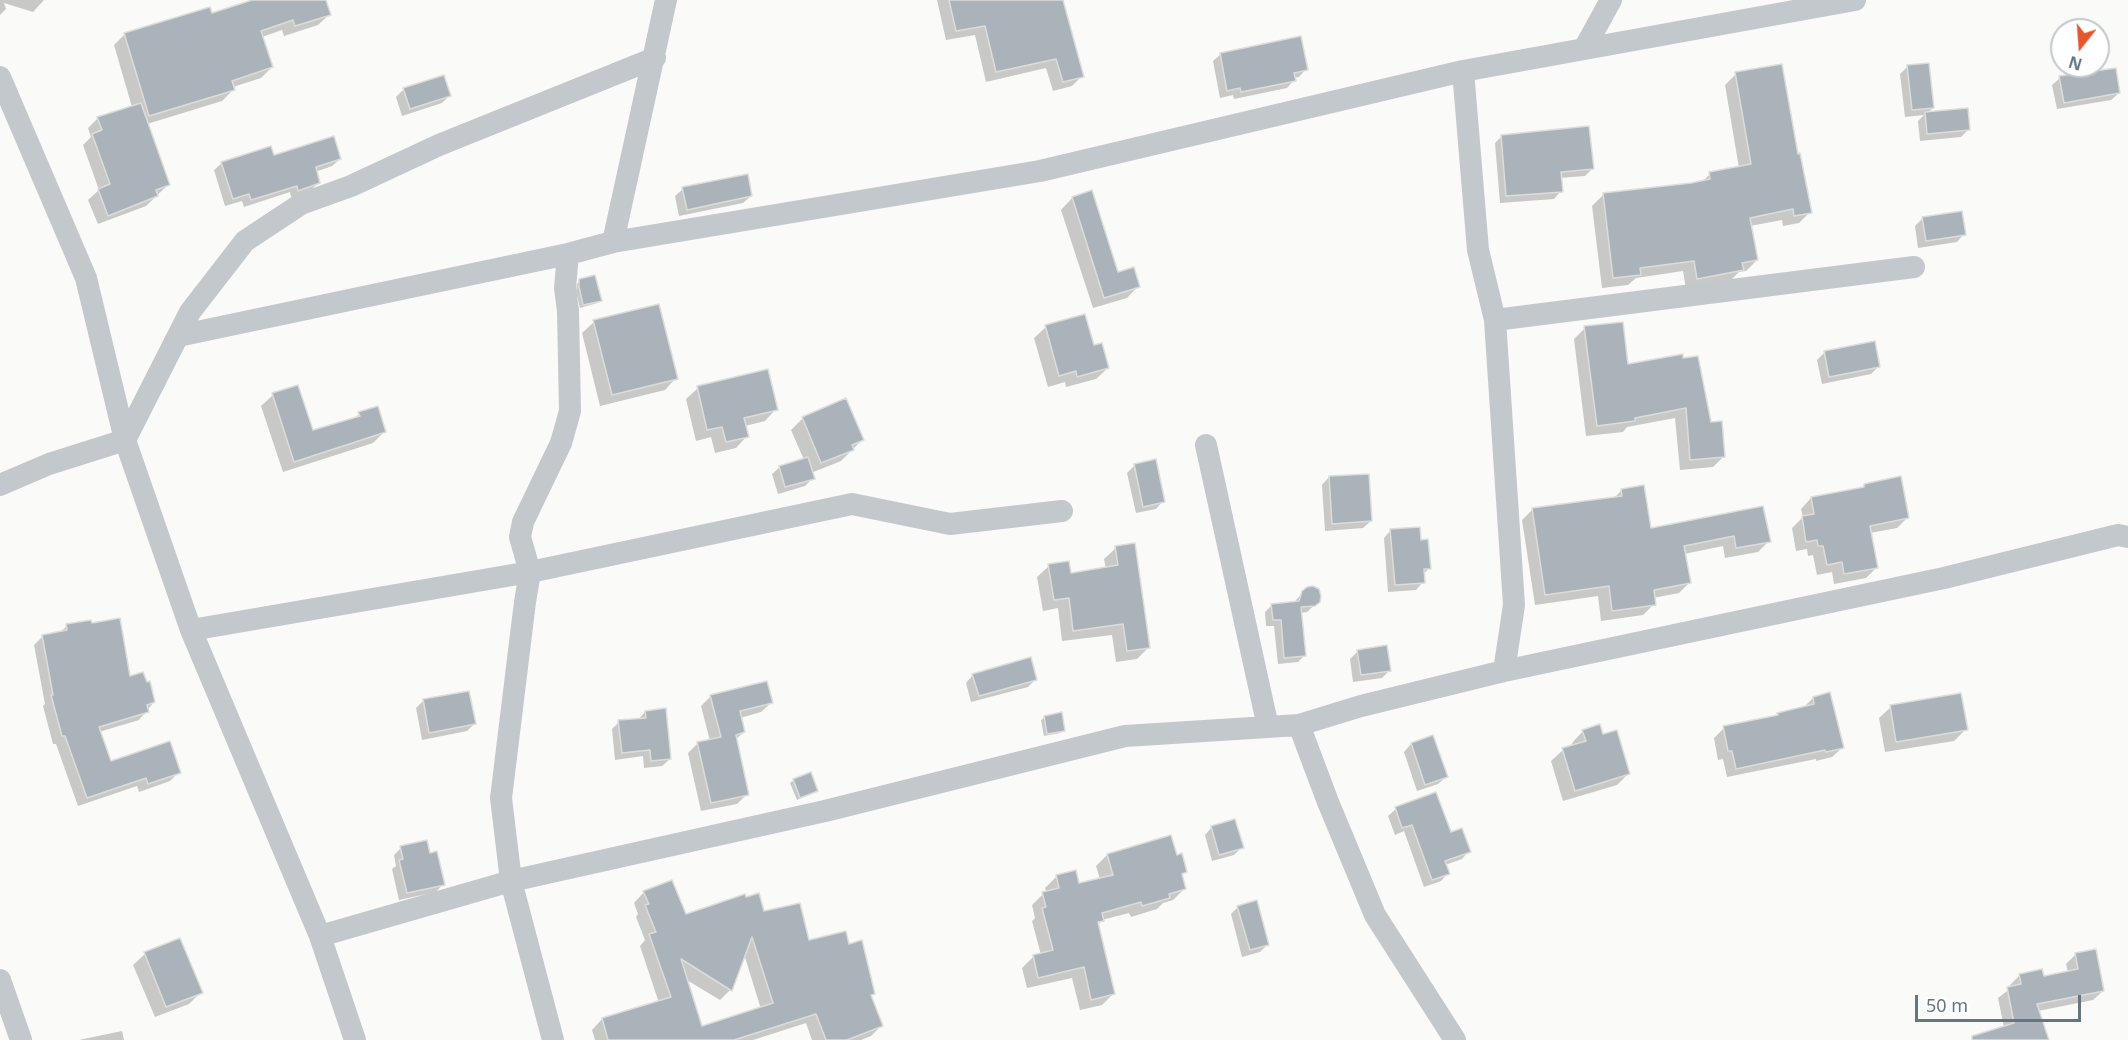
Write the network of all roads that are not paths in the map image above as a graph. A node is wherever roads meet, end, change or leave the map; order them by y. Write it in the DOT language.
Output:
graph roads {
  1 [pos="666,0"];
  2 [pos="1611,0"];
  3 [pos="1854,0"];
  4 [pos="1584,49"];
  5 [pos="655,58"];
  6 [pos="1463,71"];
  7 [pos="0,77"];
  8 [pos="613,242"];
  9 [pos="568,254"];
  10 [pos="1914,267"];
  11 [pos="1495,320"];
  12 [pos="178,336"];
  13 [pos="125,441"];
  14 [pos="1206,445"];
  15 [pos="0,485"];
  16 [pos="1062,511"];
  17 [pos="2128,537"];
  18 [pos="530,572"];
  19 [pos="190,630"];
  20 [pos="1504,671"];
  21 [pos="1299,725"];
  22 [pos="1268,727"];
  23 [pos="511,881"];
  24 [pos="320,936"];
  25 [pos="0,981"];
  26 [pos="1448,1039"];
  27 [pos="21,1040"];
  28 [pos="355,1040"];
  29 [pos="553,1040"];
  1 -- 5 [label="street"];
  2 -- 4 [label="street"];
  3 -- 4 [label="street"];
  4 -- 6 [label="street"];
  5 -- 8 [label="street"];
  5 -- 12 [label="street"];
  6 -- 8 [label="street"];
  6 -- 11 [label="street"];
  7 -- 13 [label="street"];
  8 -- 9 [label="street"];
  9 -- 12 [label="street"];
  9 -- 18 [label="street"];
  10 -- 11 [label="street"];
  11 -- 20 [label="street"];
  12 -- 13 [label="street"];
  13 -- 15 [label="street"];
  13 -- 19 [label="street"];
  14 -- 22 [label="street"];
  16 -- 18 [label="street"];
  17 -- 20 [label="street"];
  18 -- 19 [label="street"];
  18 -- 23 [label="street"];
  19 -- 24 [label="street"];
  20 -- 21 [label="street"];
  21 -- 22 [label="street"];
  21 -- 26 [label="street"];
  22 -- 23 [label="street"];
  23 -- 24 [label="street"];
  23 -- 29 [label="street"];
  24 -- 28 [label="street"];
  25 -- 27 [label="street"];
}
